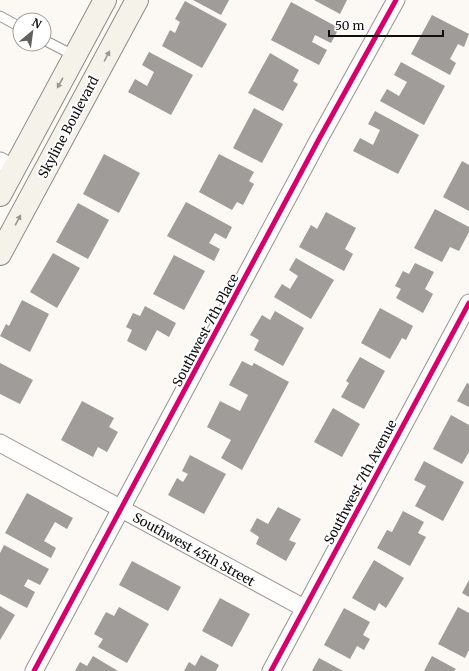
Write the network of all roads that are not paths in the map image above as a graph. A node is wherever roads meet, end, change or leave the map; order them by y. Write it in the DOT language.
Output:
graph roads {
  1 [pos="105,0"];
  2 [pos="137,0"];
  3 [pos="396,0"];
  4 [pos="0,16"];
  5 [pos="12,23"];
  6 [pos="52,44"];
  7 [pos="75,56"];
  8 [pos="7,165"];
  9 [pos="38,183"];
  10 [pos="0,195"];
  11 [pos="0,254"];
  12 [pos="469,303"];
  13 [pos="0,443"];
  14 [pos="121,508"];
  15 [pos="304,608"];
  16 [pos="34,671"];
  17 [pos="271,671"];
  1 -- 7 [label="street"];
  9 -- 2 [label="street, Skyline Boulevard, one-way"];
  3 -- 14 [label="street, Southwest 7th Place"];
  4 -- 5 [label="lane"];
  6 -- 7 [label="lane"];
  7 -- 8 [label="street, one-way"];
  8 -- 9 [label="street"];
  8 -- 10 [label="street"];
  11 -- 9 [label="street, Skyline Boulevard, one-way"];
  12 -- 15 [label="street, Southwest 7th Avenue"];
  13 -- 14 [label="street, Southwest 45th Street"];
  14 -- 15 [label="street, Southwest 45th Street"];
  14 -- 16 [label="street, Southwest 7th Place"];
  15 -- 17 [label="street, Southwest 7th Avenue"];
}
